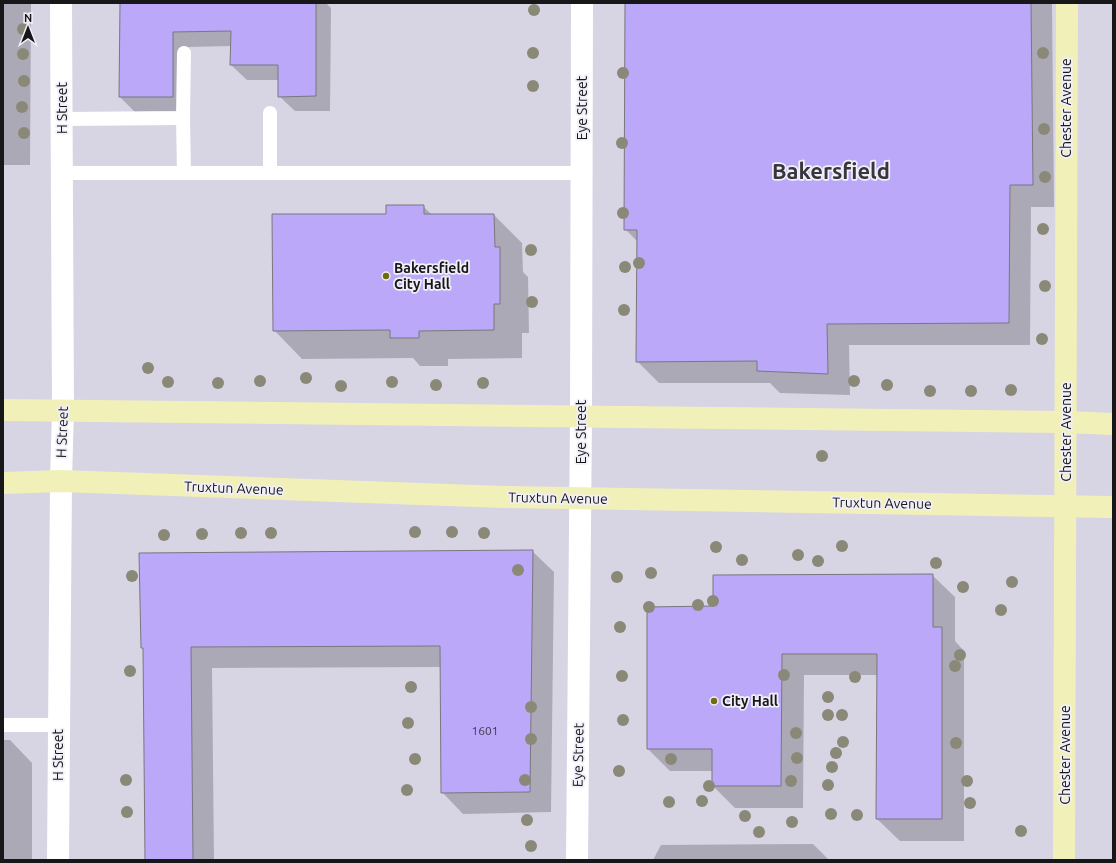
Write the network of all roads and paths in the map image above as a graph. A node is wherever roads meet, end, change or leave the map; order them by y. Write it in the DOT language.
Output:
graph roads {
  1 [pos="61,3"];
  2 [pos="582,3"];
  3 [pos="1067,3"];
  4 [pos="184,53"];
  5 [pos="270,113"];
  6 [pos="183,118"];
  7 [pos="62,119"];
  8 [pos="62,173"];
  9 [pos="184,173"];
  10 [pos="270,173"];
  11 [pos="582,173"];
  12 [pos="3,410"];
  13 [pos="63,410"];
  14 [pos="581,417"];
  15 [pos="1065,422"];
  16 [pos="1113,424"];
  17 [pos="61,481"];
  18 [pos="3,483"];
  19 [pos="580,498"];
  20 [pos="1066,507"];
  21 [pos="1113,507"];
  22 [pos="3,725"];
  23 [pos="59,725"];
  24 [pos="58,860"];
  25 [pos="577,860"];
  26 [pos="1064,860"];
  1 -- 7 [label="street, H Street"];
  2 -- 11 [label="street, Eye Street"];
  3 -- 15 [label="main road, Chester Avenue"];
  4 -- 6 [label="lane"];
  5 -- 10 [label="lane"];
  6 -- 7 [label="lane"];
  6 -- 9 [label="lane"];
  7 -- 8 [label="street, H Street"];
  8 -- 9 [label="lane"];
  8 -- 13 [label="street, H Street"];
  9 -- 10 [label="lane"];
  10 -- 11 [label="lane"];
  11 -- 14 [label="street, Eye Street"];
  12 -- 13 [label="main road"];
  13 -- 14 [label="main road"];
  13 -- 17 [label="street, H Street"];
  14 -- 15 [label="main road"];
  14 -- 19 [label="street, Eye Street"];
  15 -- 16 [label="main road"];
  15 -- 20 [label="main road, Chester Avenue"];
  17 -- 18 [label="main road, Truxtun Avenue"];
  17 -- 19 [label="main road, Truxtun Avenue"];
  17 -- 23 [label="street, H Street"];
  19 -- 20 [label="main road, Truxtun Avenue"];
  19 -- 25 [label="street, Eye Street"];
  20 -- 21 [label="main road, Truxtun Avenue"];
  20 -- 26 [label="main road, Chester Avenue"];
  22 -- 23 [label="lane"];
  23 -- 24 [label="street, H Street"];
}
